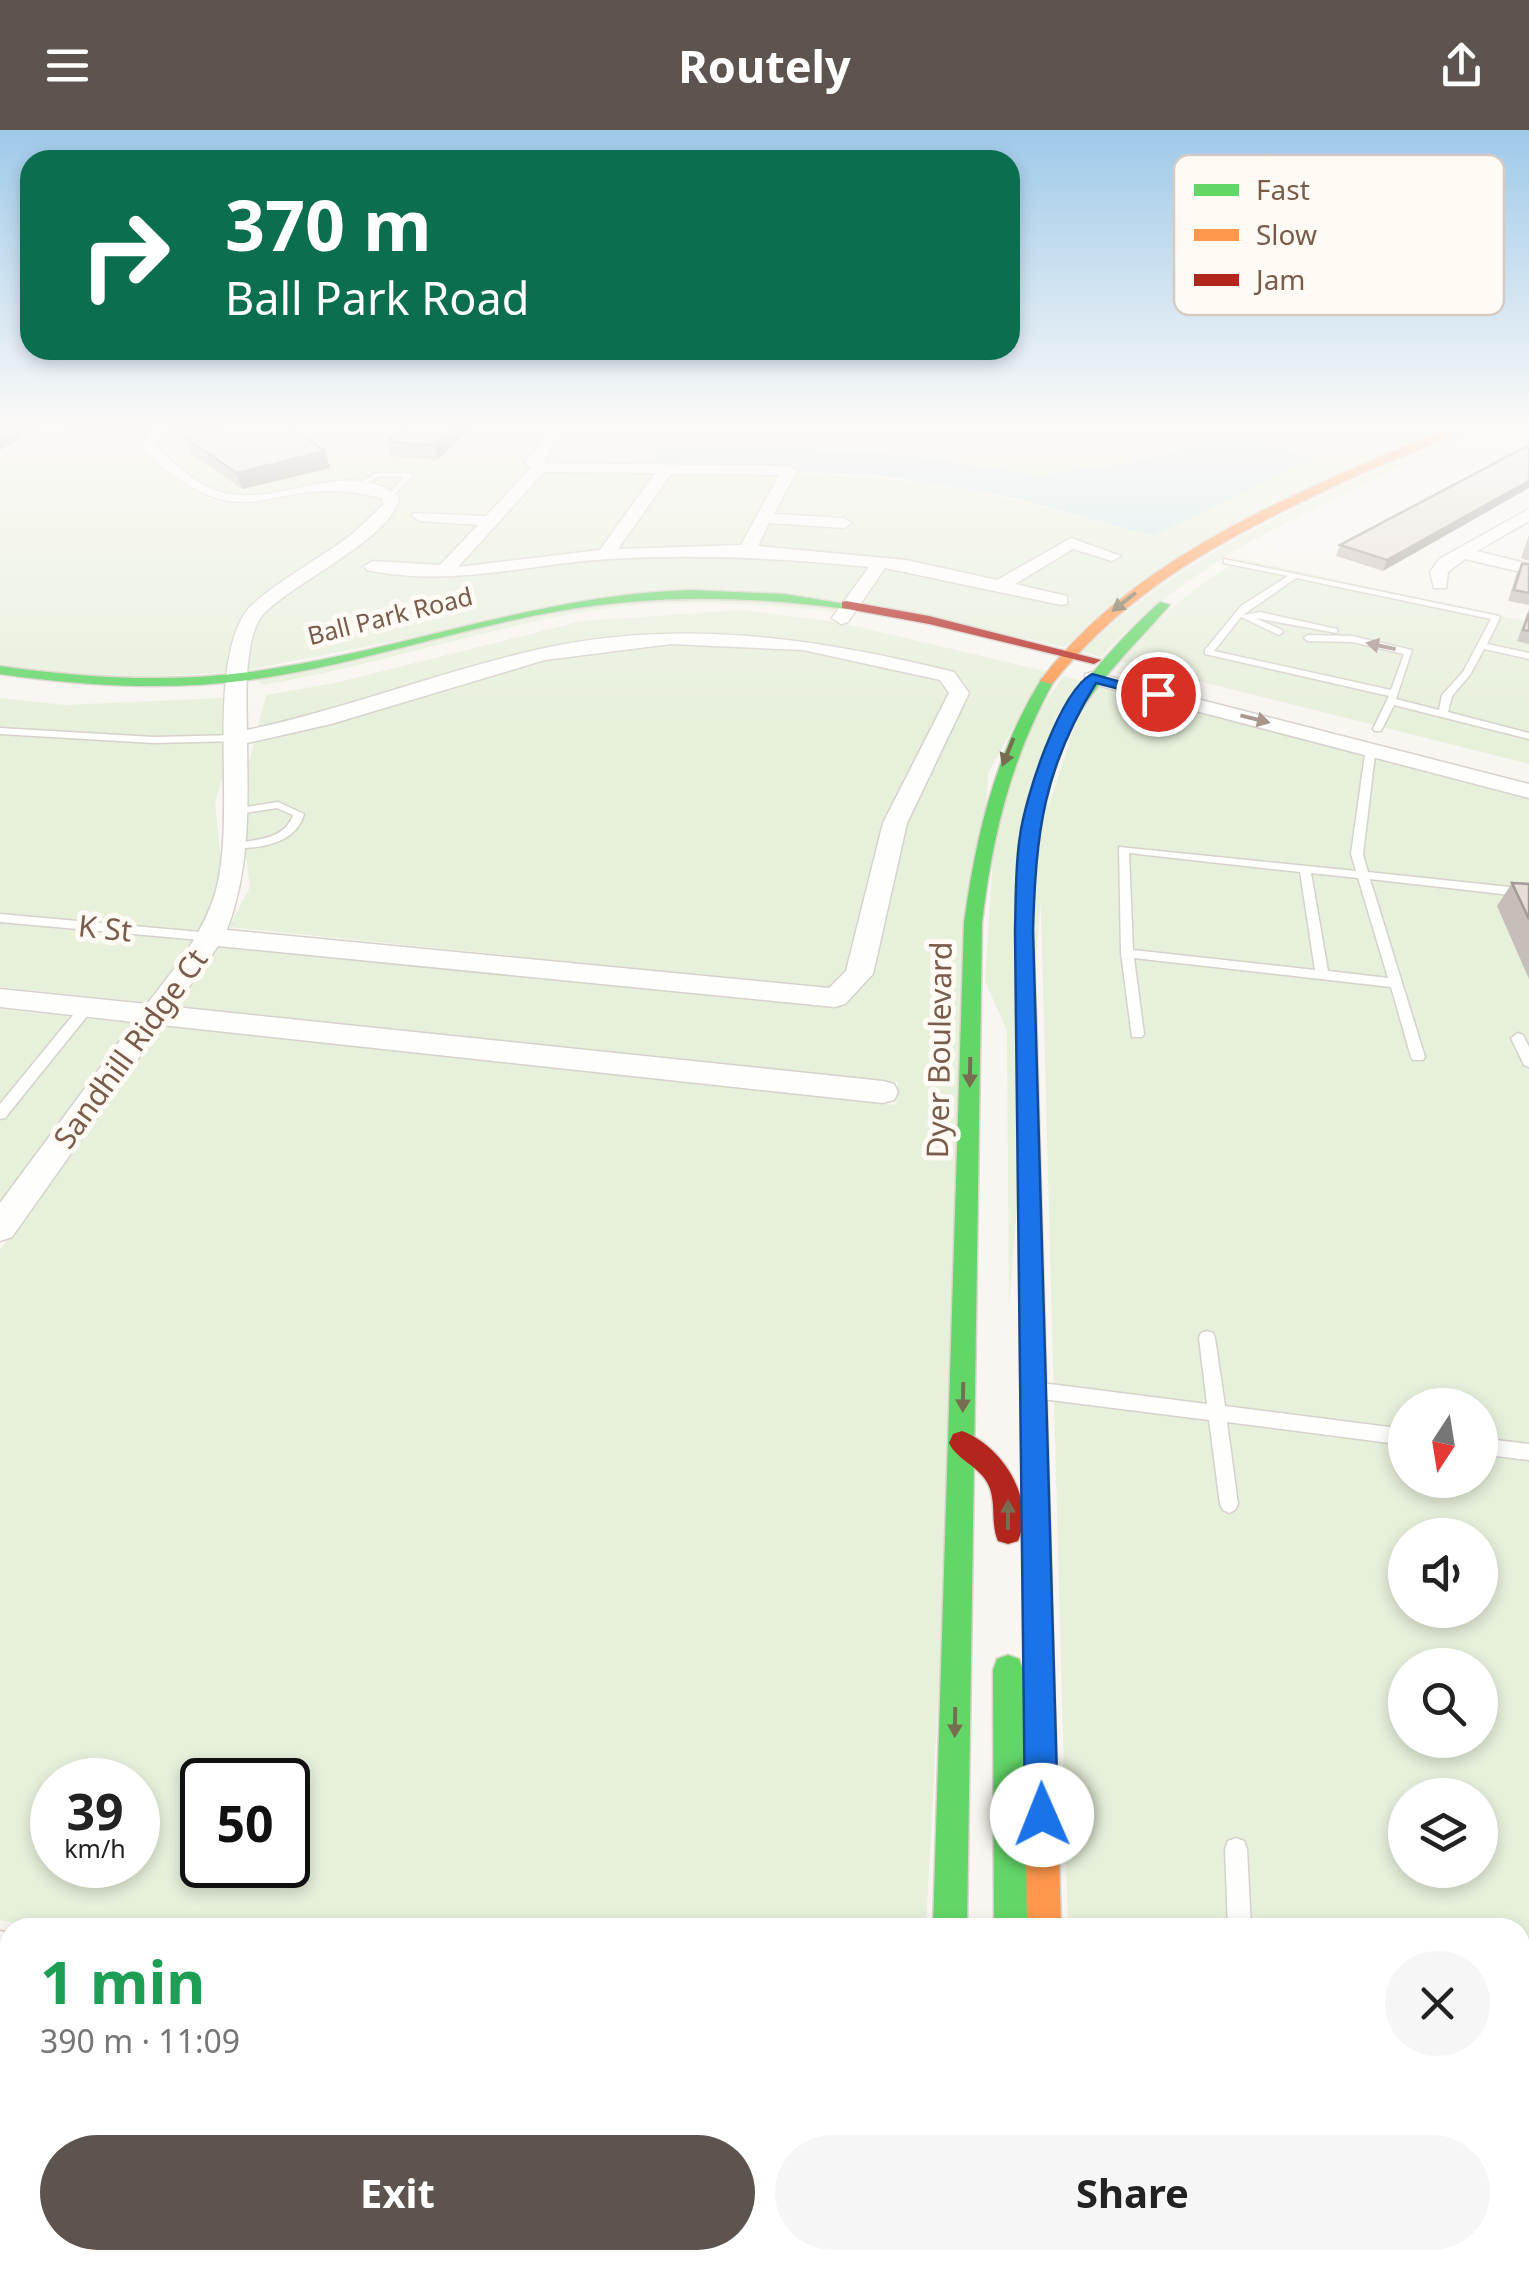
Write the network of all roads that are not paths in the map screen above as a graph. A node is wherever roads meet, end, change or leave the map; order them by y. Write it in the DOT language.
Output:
graph roads {
  1 [pos="372,525"];
  2 [pos="487,525"];
  3 [pos="627,525"];
  4 [pos="760,525"];
  5 [pos="1258,525"];
  6 [pos="1294,525"];
  7 [pos="1510,525"];
  8 [pos="746,550"];
  9 [pos="1462,553"];
  10 [pos="606,554"];
  11 [pos="1112,556"];
  12 [pos="1227,561"];
  13 [pos="880,562"];
  14 [pos="373,566"];
  15 [pos="1529,569"];
  16 [pos="444,572"];
  17 [pos="1294,576"];
  18 [pos="1440,584"];
  19 [pos="1000,586"];
  20 [pos="1061,600"];
  21 [pos="845,612"];
  22 [pos="1241,616"];
  23 [pos="1281,628"];
  24 [pos="1309,635"];
  25 [pos="1352,639"];
  26 [pos="1481,646"];
  27 [pos="1529,656"];
  28 [pos="1063,661"];
  29 [pos="0,670"];
  30 [pos="1099,671"];
  31 [pos="236,685"];
  32 [pos="0,692"];
  33 [pos="1392,698"];
  34 [pos="1444,714"];
  35 [pos="0,731"];
  36 [pos="1529,736"];
  37 [pos="238,738"];
  38 [pos="1374,738"];
  39 [pos="1425,741"];
  40 [pos="1457,748"];
  41 [pos="1529,770"];
  42 [pos="1529,791"];
  43 [pos="237,811"];
  44 [pos="236,846"];
  45 [pos="1305,870"];
  46 [pos="1364,877"];
  47 [pos="1529,893"];
  48 [pos="0,918"];
  49 [pos="211,937"];
  50 [pos="1127,952"];
  51 [pos="1322,975"];
  52 [pos="972,982"];
  53 [pos="1394,983"];
  54 [pos="2,1000"];
  55 [pos="87,1007"];
  56 [pos="158,1015"];
  57 [pos="1136,1034"];
  58 [pos="1518,1038"];
  59 [pos="1418,1057"];
  60 [pos="1529,1062"];
  61 [pos="993,1082"];
  62 [pos="883,1092"];
  63 [pos="0,1114"];
  64 [pos="0,1228"];
  65 [pos="1208,1338"];
  66 [pos="1008,1343"];
  67 [pos="1033,1390"];
  68 [pos="1218,1414"];
  69 [pos="1388,1435"];
  70 [pos="962,1444"];
  71 [pos="1498,1448"];
  72 [pos="1529,1452"];
  73 [pos="1229,1504"];
  74 [pos="1008,1550"];
  75 [pos="1008,1643"];
  76 [pos="1236,1849"];
  77 [pos="950,1918"];
  78 [pos="1011,1918"];
  79 [pos="1044,1918"];
  80 [pos="1239,1918"];
  1 -- 31 [label="street, Sandhill Ridge Ct"];
  2 -- 16 [label="street"];
  3 -- 10 [label="street"];
  4 -- 8 [label="street"];
  5 -- 28 [label="main road, Dyer Boulevard, one-way"];
  6 -- 12 [label="main road, Dyer Boulevard"];
  7 -- 9 [label="street"];
  8 -- 10 [label="street"];
  8 -- 13 [label="street"];
  9 -- 15 [label="street"];
  9 -- 18 [label="street"];
  10 -- 16 [label="street"];
  11 -- 19 [label="street"];
  12 -- 17 [label="lane"];
  12 -- 30 [label="main road, Dyer Boulevard"];
  13 -- 19 [label="street"];
  13 -- 21 [label="street"];
  14 -- 16 [label="street"];
  17 -- 22 [label="lane"];
  17 -- 26 [label="lane"];
  19 -- 20 [label="street"];
  21 -- 28 [label="main road, Ball Park Road"];
  21 -- 31 [label="main road, Ball Park Road"];
  22 -- 23 [label="lane"];
  22 -- 25 [label="lane"];
  22 -- 33 [label="lane"];
  24 -- 25 [label="lane"];
  33 -- 25 [label="lane, one-way"];
  26 -- 27 [label="lane"];
  26 -- 34 [label="lane"];
  28 -- 30 [label="main road, Ball Park Road"];
  28 -- 52 [label="main road, Dyer Boulevard, one-way"];
  29 -- 31 [label="main road, Ball Park Road"];
  30 -- 38 [label="street, Ball Park Road"];
  30 -- 67 [label="main road, Dyer Boulevard"];
  31 -- 32 [label="main road, Ball Park Road"];
  31 -- 37 [label="street, Sandhill Ridge Ct"];
  33 -- 34 [label="lane"];
  33 -- 38 [label="lane"];
  34 -- 36 [label="lane"];
  35 -- 37 [label="lane"];
  37 -- 43 [label="street, Sandhill Ridge Ct"];
  37 -- 49 [label="street"];
  38 -- 39 [label="street, Ball Park Road"];
  38 -- 42 [label="street, Ball Park Road"];
  38 -- 46 [label="lane"];
  40 -- 41 [label="street"];
  43 -- 44 [label="street, Sandhill Ridge Ct"];
  43 -- 44 [label="lane"];
  44 -- 49 [label="street, Sandhill Ridge Ct"];
  45 -- 46 [label="lane"];
  45 -- 50 [label="lane"];
  45 -- 51 [label="lane"];
  46 -- 47 [label="lane"];
  46 -- 53 [label="lane"];
  48 -- 49 [label="lane, K St"];
  49 -- 56 [label="street, Sandhill Ridge Ct"];
  50 -- 51 [label="lane"];
  50 -- 57 [label="lane"];
  51 -- 53 [label="lane"];
  52 -- 61 [label="main road"];
  52 -- 70 [label="main road, Dyer Boulevard, one-way"];
  53 -- 59 [label="lane"];
  54 -- 55 [label="street"];
  55 -- 56 [label="street"];
  55 -- 63 [label="lane"];
  56 -- 62 [label="street"];
  56 -- 64 [label="street, Sandhill Ridge Ct"];
  58 -- 60 [label="lane"];
  65 -- 68 [label="lane"];
  66 -- 67 [label="main road"];
  67 -- 68 [label="lane"];
  67 -- 79 [label="main road, Dyer Boulevard"];
  68 -- 69 [label="lane"];
  68 -- 73 [label="lane"];
  74 -- 70 [label="main road, one-way"];
  70 -- 77 [label="main road, Dyer Boulevard, one-way"];
  71 -- 72 [label="lane"];
  75 -- 78 [label="main road"];
  76 -- 80 [label="lane"];
}
